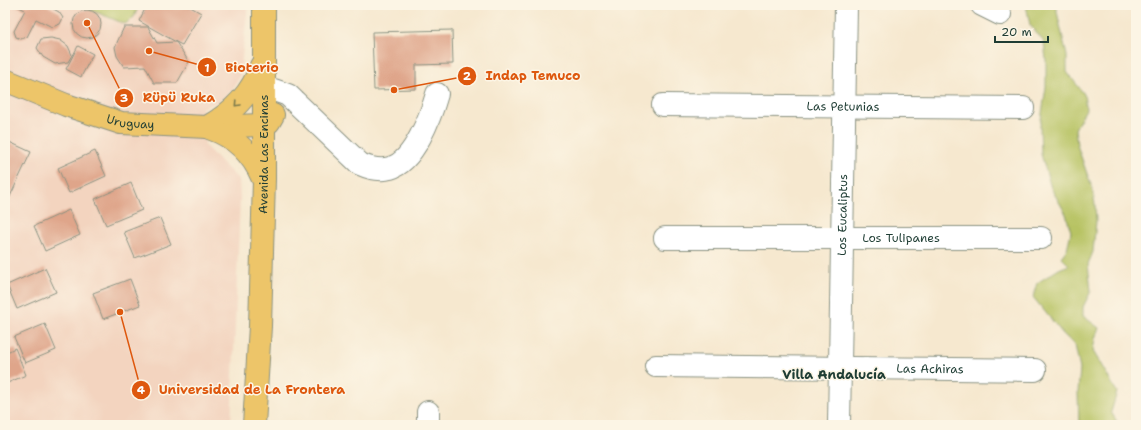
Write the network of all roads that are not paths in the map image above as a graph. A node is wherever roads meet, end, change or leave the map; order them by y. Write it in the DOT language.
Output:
graph roads {
  1 [pos="264,5"];
  2 [pos="846,5"];
  3 [pos="264,52"];
  4 [pos="5,80"];
  5 [pos="437,94"];
  6 [pos="663,105"];
  7 [pos="844,107"];
  8 [pos="1023,108"];
  9 [pos="271,116"];
  10 [pos="207,127"];
  11 [pos="264,179"];
  12 [pos="665,238"];
  13 [pos="842,238"];
  14 [pos="1041,238"];
  15 [pos="262,240"];
  16 [pos="656,366"];
  17 [pos="840,367"];
  18 [pos="1035,370"];
  19 [pos="255,423"];
  20 [pos="838,425"];
  1 -- 3 [label="main road, Avenida Las Encinas"];
  2 -- 7 [label="street, Los Eucaliptus"];
  3 -- 9 [label="main road, Avenida Las Encinas"];
  3 -- 9 [label="main road, Avenida Las Encinas"];
  3 -- 10 [label="main road, one-way"];
  4 -- 10 [label="main road, Uruguay"];
  5 -- 9 [label="street"];
  6 -- 7 [label="street, Las Petunias"];
  7 -- 8 [label="street, Las Petunias"];
  7 -- 13 [label="street, Los Eucaliptus"];
  9 -- 10 [label="main road, Uruguay"];
  9 -- 11 [label="main road, Avenida Las Encinas"];
  9 -- 15 [label="main road, Avenida Las Encinas"];
  10 -- 11 [label="main road"];
  11 -- 15 [label="main road, Avenida Las Encinas"];
  12 -- 13 [label="street, Los Tulipanes"];
  13 -- 14 [label="street, Los Tulipanes"];
  13 -- 17 [label="street, Los Eucaliptus"];
  15 -- 19 [label="main road, Avenida Las Encinas"];
  16 -- 17 [label="street, Las Achiras"];
  17 -- 18 [label="street, Las Achiras"];
  17 -- 20 [label="street, Los Eucaliptus"];
}
